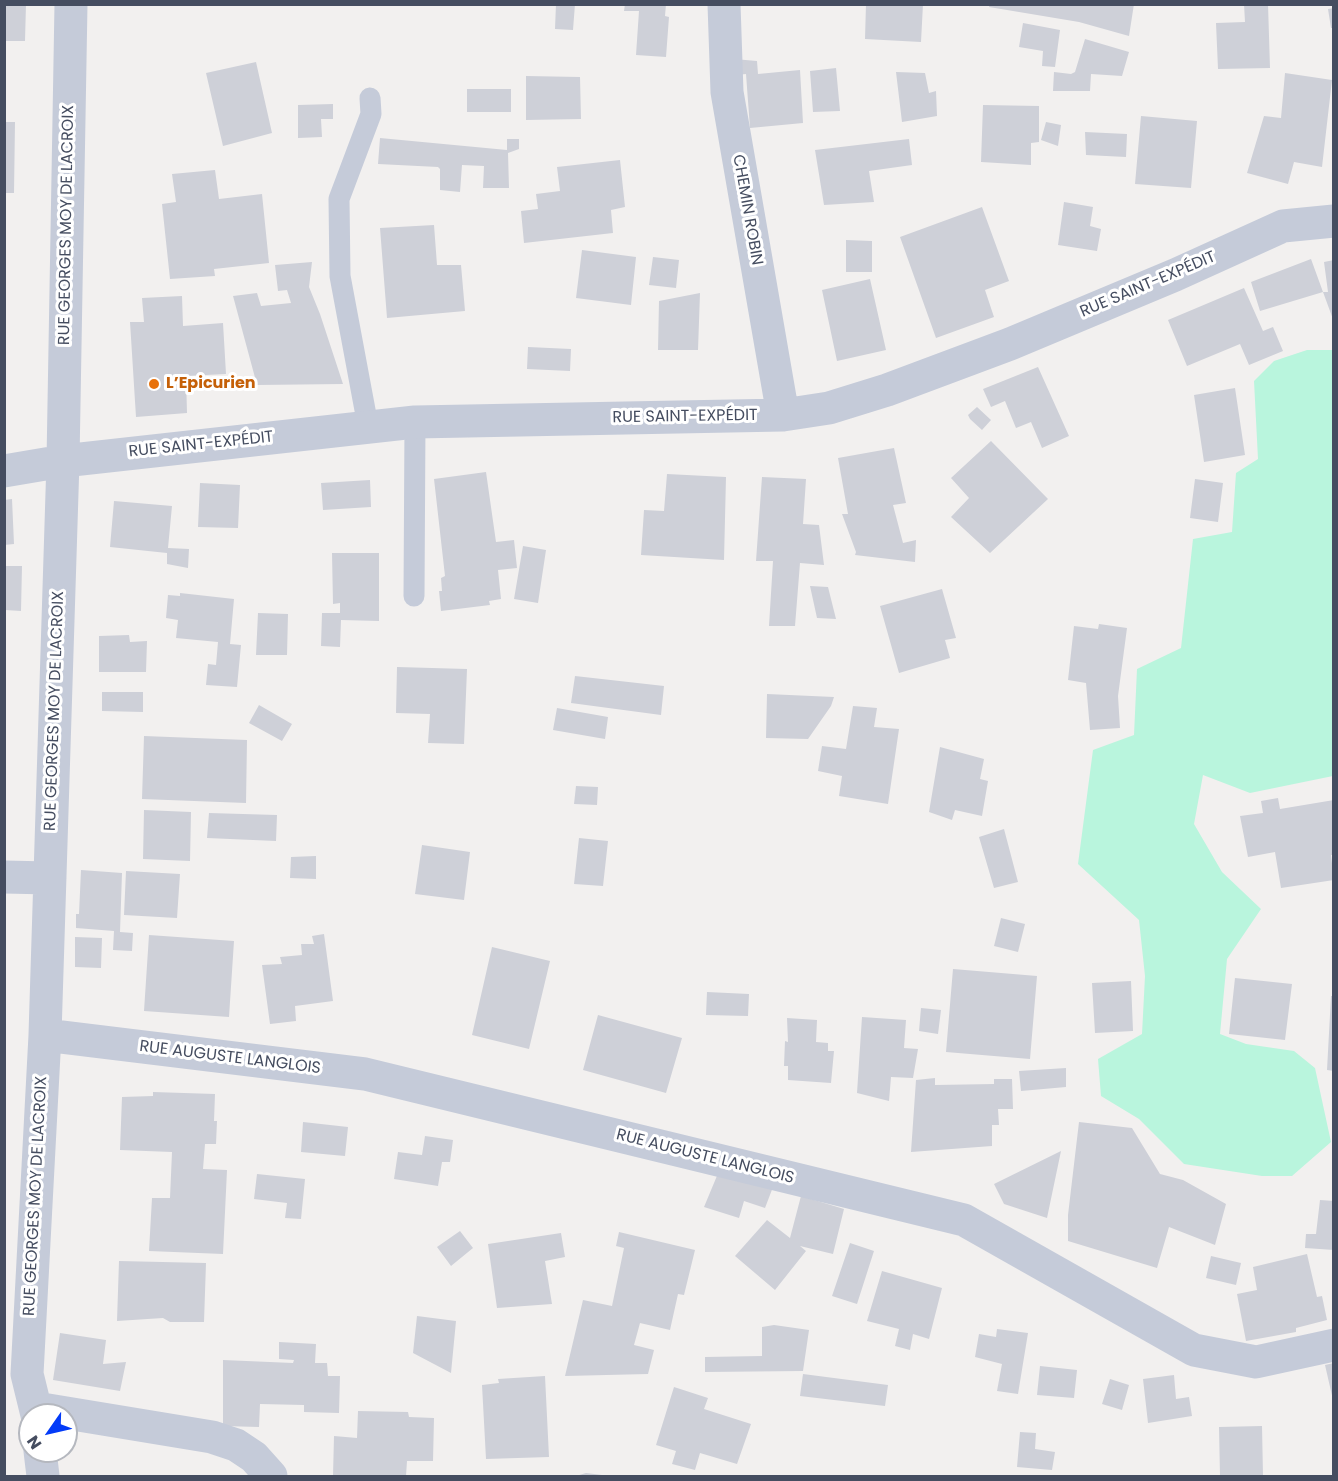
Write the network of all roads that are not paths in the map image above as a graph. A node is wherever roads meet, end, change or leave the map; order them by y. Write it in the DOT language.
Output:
graph roads {
  1 [pos="71,4"];
  2 [pos="724,4"];
  3 [pos="370,98"];
  4 [pos="1334,221"];
  5 [pos="783,415"];
  6 [pos="415,422"];
  7 [pos="368,426"];
  8 [pos="63,460"];
  9 [pos="4,471"];
  10 [pos="414,596"];
  11 [pos="4,877"];
  12 [pos="50,878"];
  13 [pos="45,1035"];
  14 [pos="1334,1345"];
  15 [pos="16,1376"];
  16 [pos="31,1403"];
  17 [pos="78,1418"];
  18 [pos="271,1476"];
  1 -- 8 [label="street, RUE GEORGES MOY DE LACROIX"];
  2 -- 5 [label="street, CHEMIN ROBIN"];
  3 -- 7 [label="lane"];
  4 -- 5 [label="street, RUE SAINT-EXPÉDIT"];
  5 -- 6 [label="street, RUE SAINT-EXPÉDIT"];
  6 -- 7 [label="street, RUE SAINT-EXPÉDIT"];
  6 -- 10 [label="lane"];
  7 -- 8 [label="street, RUE SAINT-EXPÉDIT"];
  8 -- 9 [label="street, RUE SAINT-EXPÉDIT"];
  8 -- 12 [label="street, RUE GEORGES MOY DE LACROIX"];
  11 -- 12 [label="street"];
  12 -- 13 [label="street, RUE GEORGES MOY DE LACROIX"];
  13 -- 14 [label="street, RUE AUGUSTE LANGLOIS"];
  13 -- 15 [label="street, RUE GEORGES MOY DE LACROIX"];
  15 -- 16 [label="street, RUE GEORGES MOY DE LACROIX"];
  17 -- 18 [label="street"];
}
